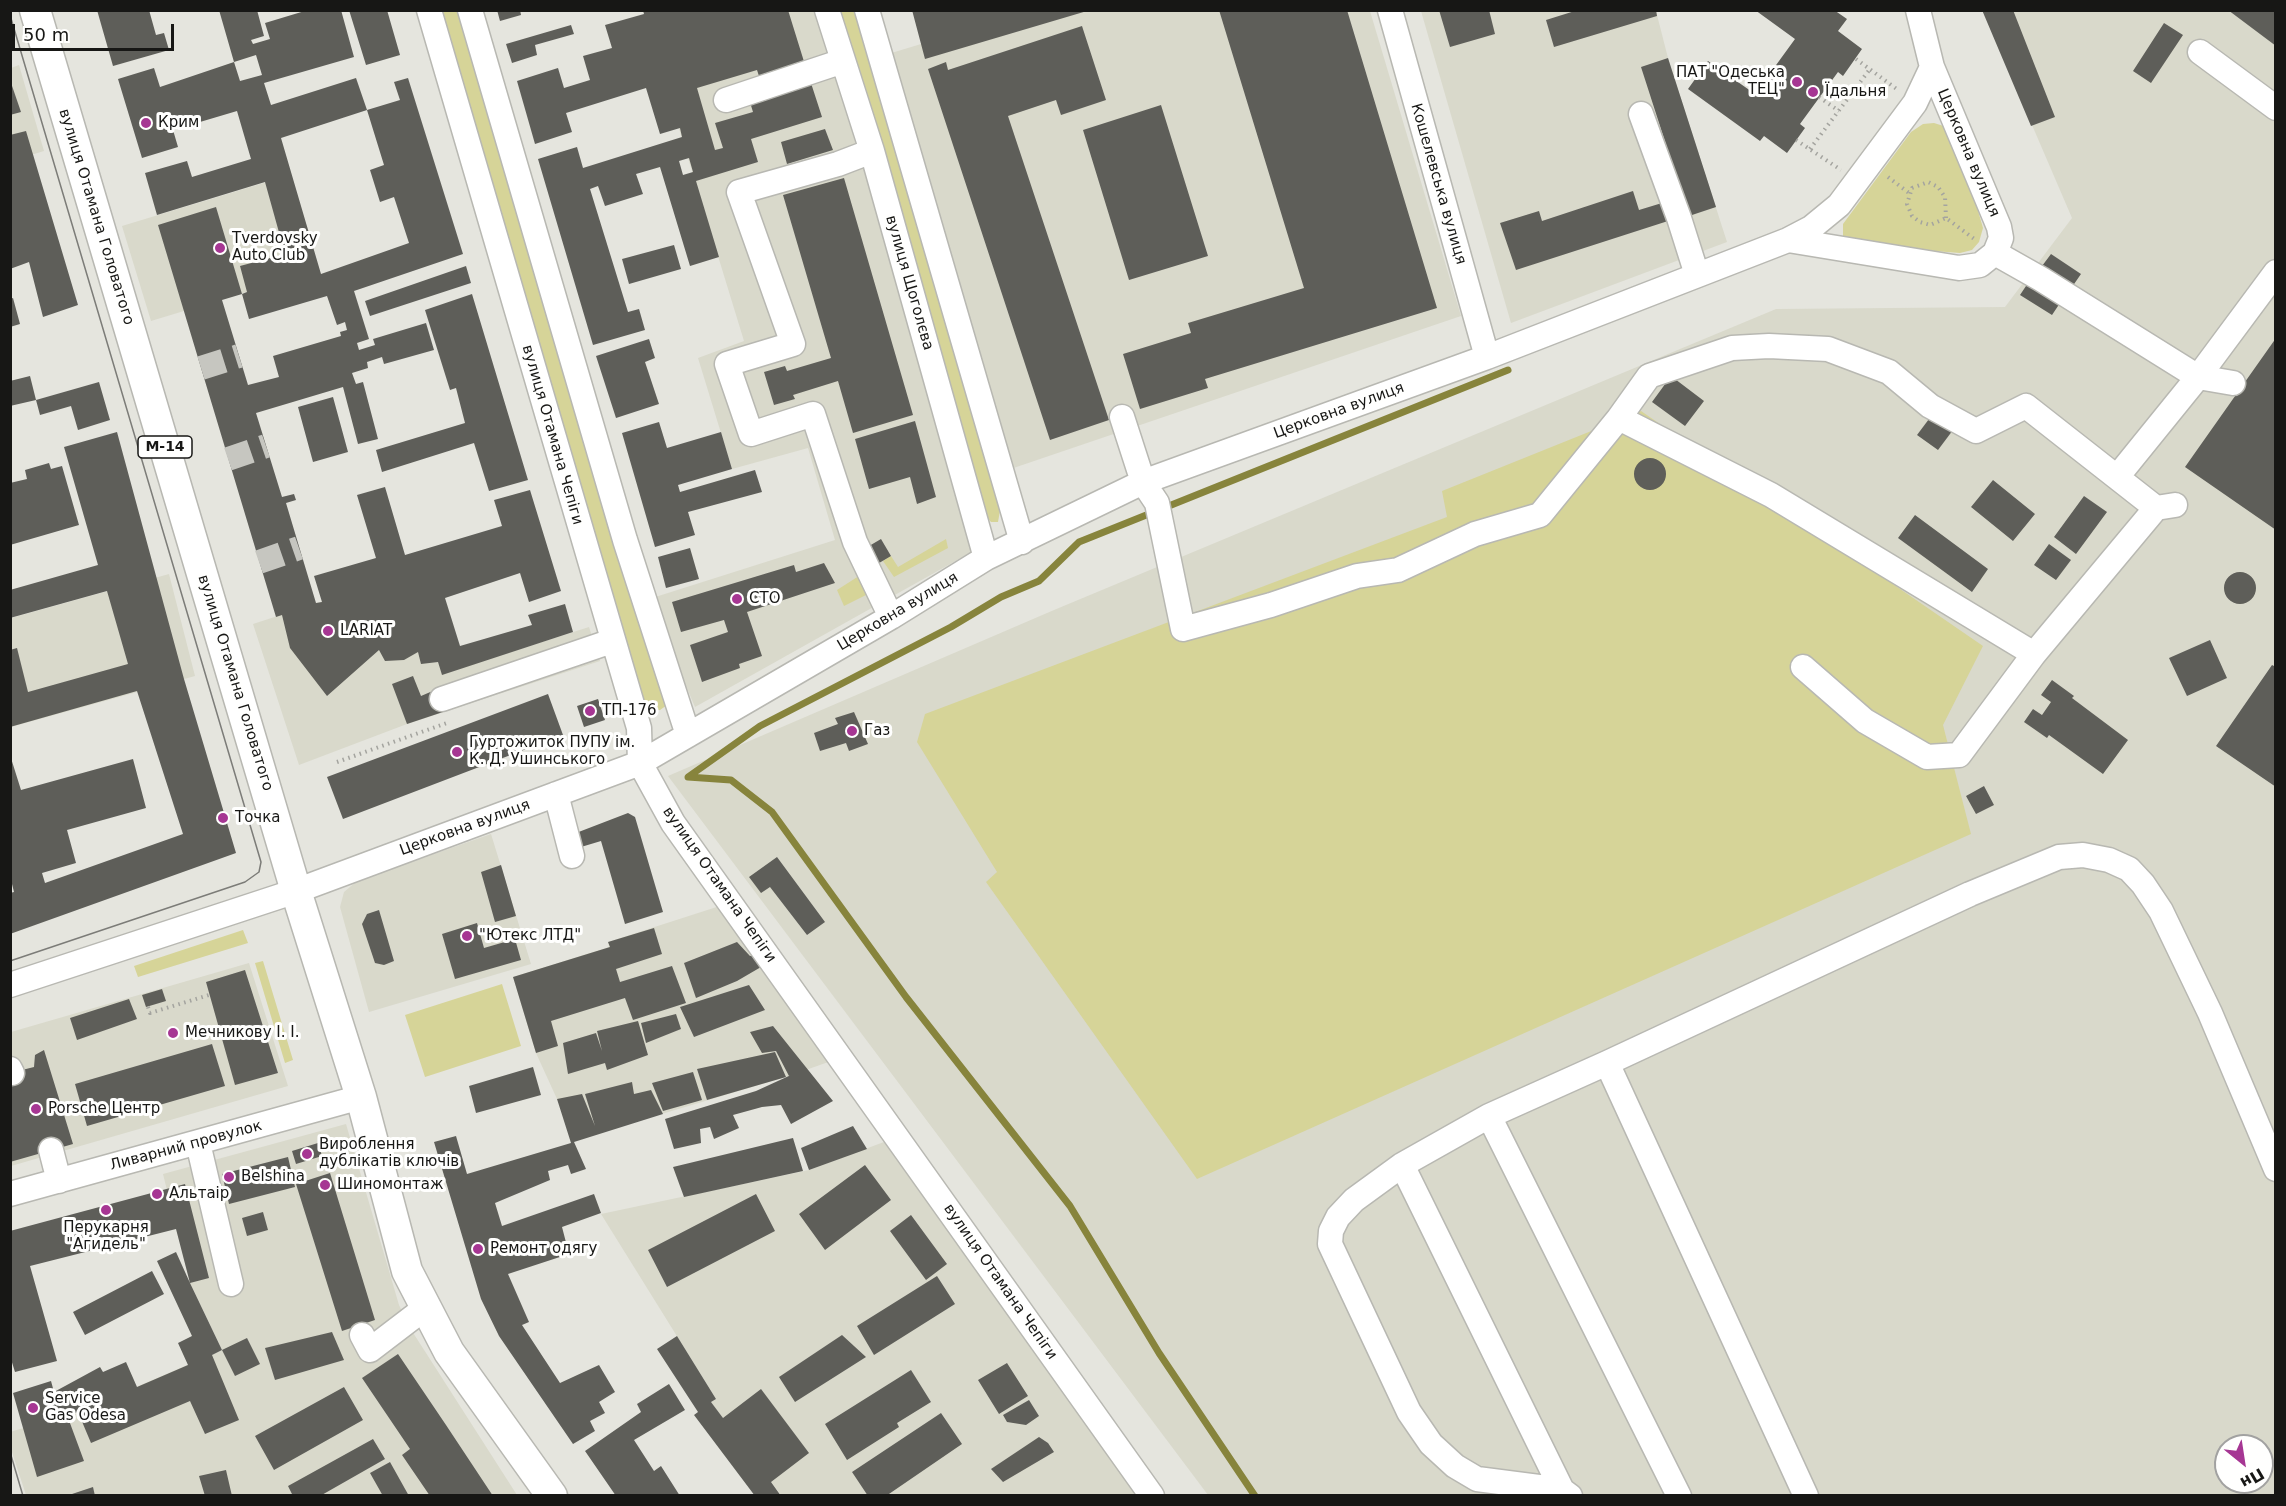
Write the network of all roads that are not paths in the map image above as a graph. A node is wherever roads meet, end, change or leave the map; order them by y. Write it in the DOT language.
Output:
graph roads {
  1 [pos="35,10"];
  2 [pos="429,10"];
  3 [pos="470,10"];
  4 [pos="827,10"];
  5 [pos="867,10"];
  6 [pos="1390,10"];
  7 [pos="1918,10"];
  8 [pos="2200,52"];
  9 [pos="843,61"];
  10 [pos="1932,67"];
  11 [pos="726,100"];
  12 [pos="2276,108"];
  13 [pos="1641,114"];
  14 [pos="872,151"];
  15 [pos="1788,240"];
  16 [pos="1995,253"];
  17 [pos="2276,272"];
  18 [pos="1697,275"];
  19 [pos="1486,357"];
  20 [pos="2198,377"];
  21 [pos="2233,383"];
  22 [pos="1122,417"];
  23 [pos="1619,418"];
  24 [pos="2117,477"];
  25 [pos="1143,482"];
  26 [pos="1022,542"];
  27 [pos="986,558"];
  28 [pos="891,617"];
  29 [pos="612,641"];
  30 [pos="2034,654"];
  31 [pos="1803,667"];
  32 [pos="442,699"];
  33 [pos="688,735"];
  34 [pos="640,763"];
  35 [pos="556,794"];
  36 [pos="572,856"];
  37 [pos="296,891"];
  38 [pos="10,985"];
  39 [pos="1607,1064"];
  40 [pos="360,1097"];
  41 [pos="1489,1116"];
  42 [pos="198,1143"];
  43 [pos="51,1150"];
  44 [pos="1402,1165"];
  45 [pos="2276,1169"];
  46 [pos="59,1181"];
  47 [pos="10,1194"];
  48 [pos="231,1284"];
  49 [pos="425,1308"];
  50 [pos="362,1335"];
  51 [pos="1566,1493"];
  52 [pos="552,1496"];
  53 [pos="1152,1496"];
  54 [pos="1678,1496"];
  55 [pos="1806,1496"];
  1 -- 37 [label="main road, вулиця Отамана Головатого / М-14"];
  2 -- 29 [label="street, вулиця Отамана Чепіги"];
  3 -- 33 [label="street"];
  4 -- 9 [label="street, вулиця Щоголєва"];
  5 -- 26 [label="street"];
  6 -- 19 [label="street, Кошелевська вулиця"];
  7 -- 10 [label="street"];
  8 -- 12 [label="street"];
  9 -- 11 [label="street"];
  9 -- 14 [label="street, вулиця Щоголєва"];
  10 -- 15 [label="street, Церковна вулиця"];
  10 -- 16 [label="street, Церковна вулиця"];
  13 -- 18 [label="street"];
  14 -- 27 [label="street, вулиця Щоголєва"];
  14 -- 28 [label="street"];
  15 -- 16 [label="street"];
  15 -- 18 [label="street, Церковна вулиця"];
  16 -- 20 [label="street"];
  17 -- 20 [label="street"];
  18 -- 19 [label="street, Церковна вулиця"];
  19 -- 25 [label="street, Церковна вулиця"];
  20 -- 21 [label="street"];
  20 -- 24 [label="street"];
  22 -- 25 [label="street"];
  23 -- 24 [label="street"];
  23 -- 25 [label="street"];
  23 -- 30 [label="street"];
  24 -- 30 [label="street"];
  25 -- 26 [label="street, Церковна вулиця"];
  26 -- 27 [label="street, Церковна вулиця"];
  27 -- 28 [label="street, Церковна вулиця"];
  28 -- 33 [label="street, Церковна вулиця"];
  29 -- 32 [label="street"];
  29 -- 34 [label="street, вулиця Отамана Чепіги"];
  30 -- 31 [label="street"];
  33 -- 34 [label="street, Церковна вулиця"];
  34 -- 35 [label="street, Церковна вулиця"];
  34 -- 53 [label="street, вулиця Отамана Чепіги"];
  35 -- 36 [label="street"];
  35 -- 37 [label="street, Церковна вулиця"];
  37 -- 38 [label="street, Церковна вулиця"];
  37 -- 40 [label="main road, вулиця Отамана Головатого / М-14"];
  39 -- 41 [label="street"];
  39 -- 45 [label="street"];
  39 -- 55 [label="street"];
  40 -- 42 [label="street, Ливарний провулок"];
  40 -- 49 [label="main road, вулиця Отамана Головатого / М-14"];
  41 -- 44 [label="street"];
  41 -- 54 [label="street"];
  42 -- 46 [label="street, Ливарний провулок"];
  42 -- 48 [label="street"];
  43 -- 46 [label="street"];
  44 -- 51 [label="street"];
  44 -- 51 [label="street"];
  46 -- 47 [label="street, Ливарний провулок"];
  49 -- 50 [label="street"];
  49 -- 52 [label="main road, вулиця Отамана Головатого / М-14"];
}
